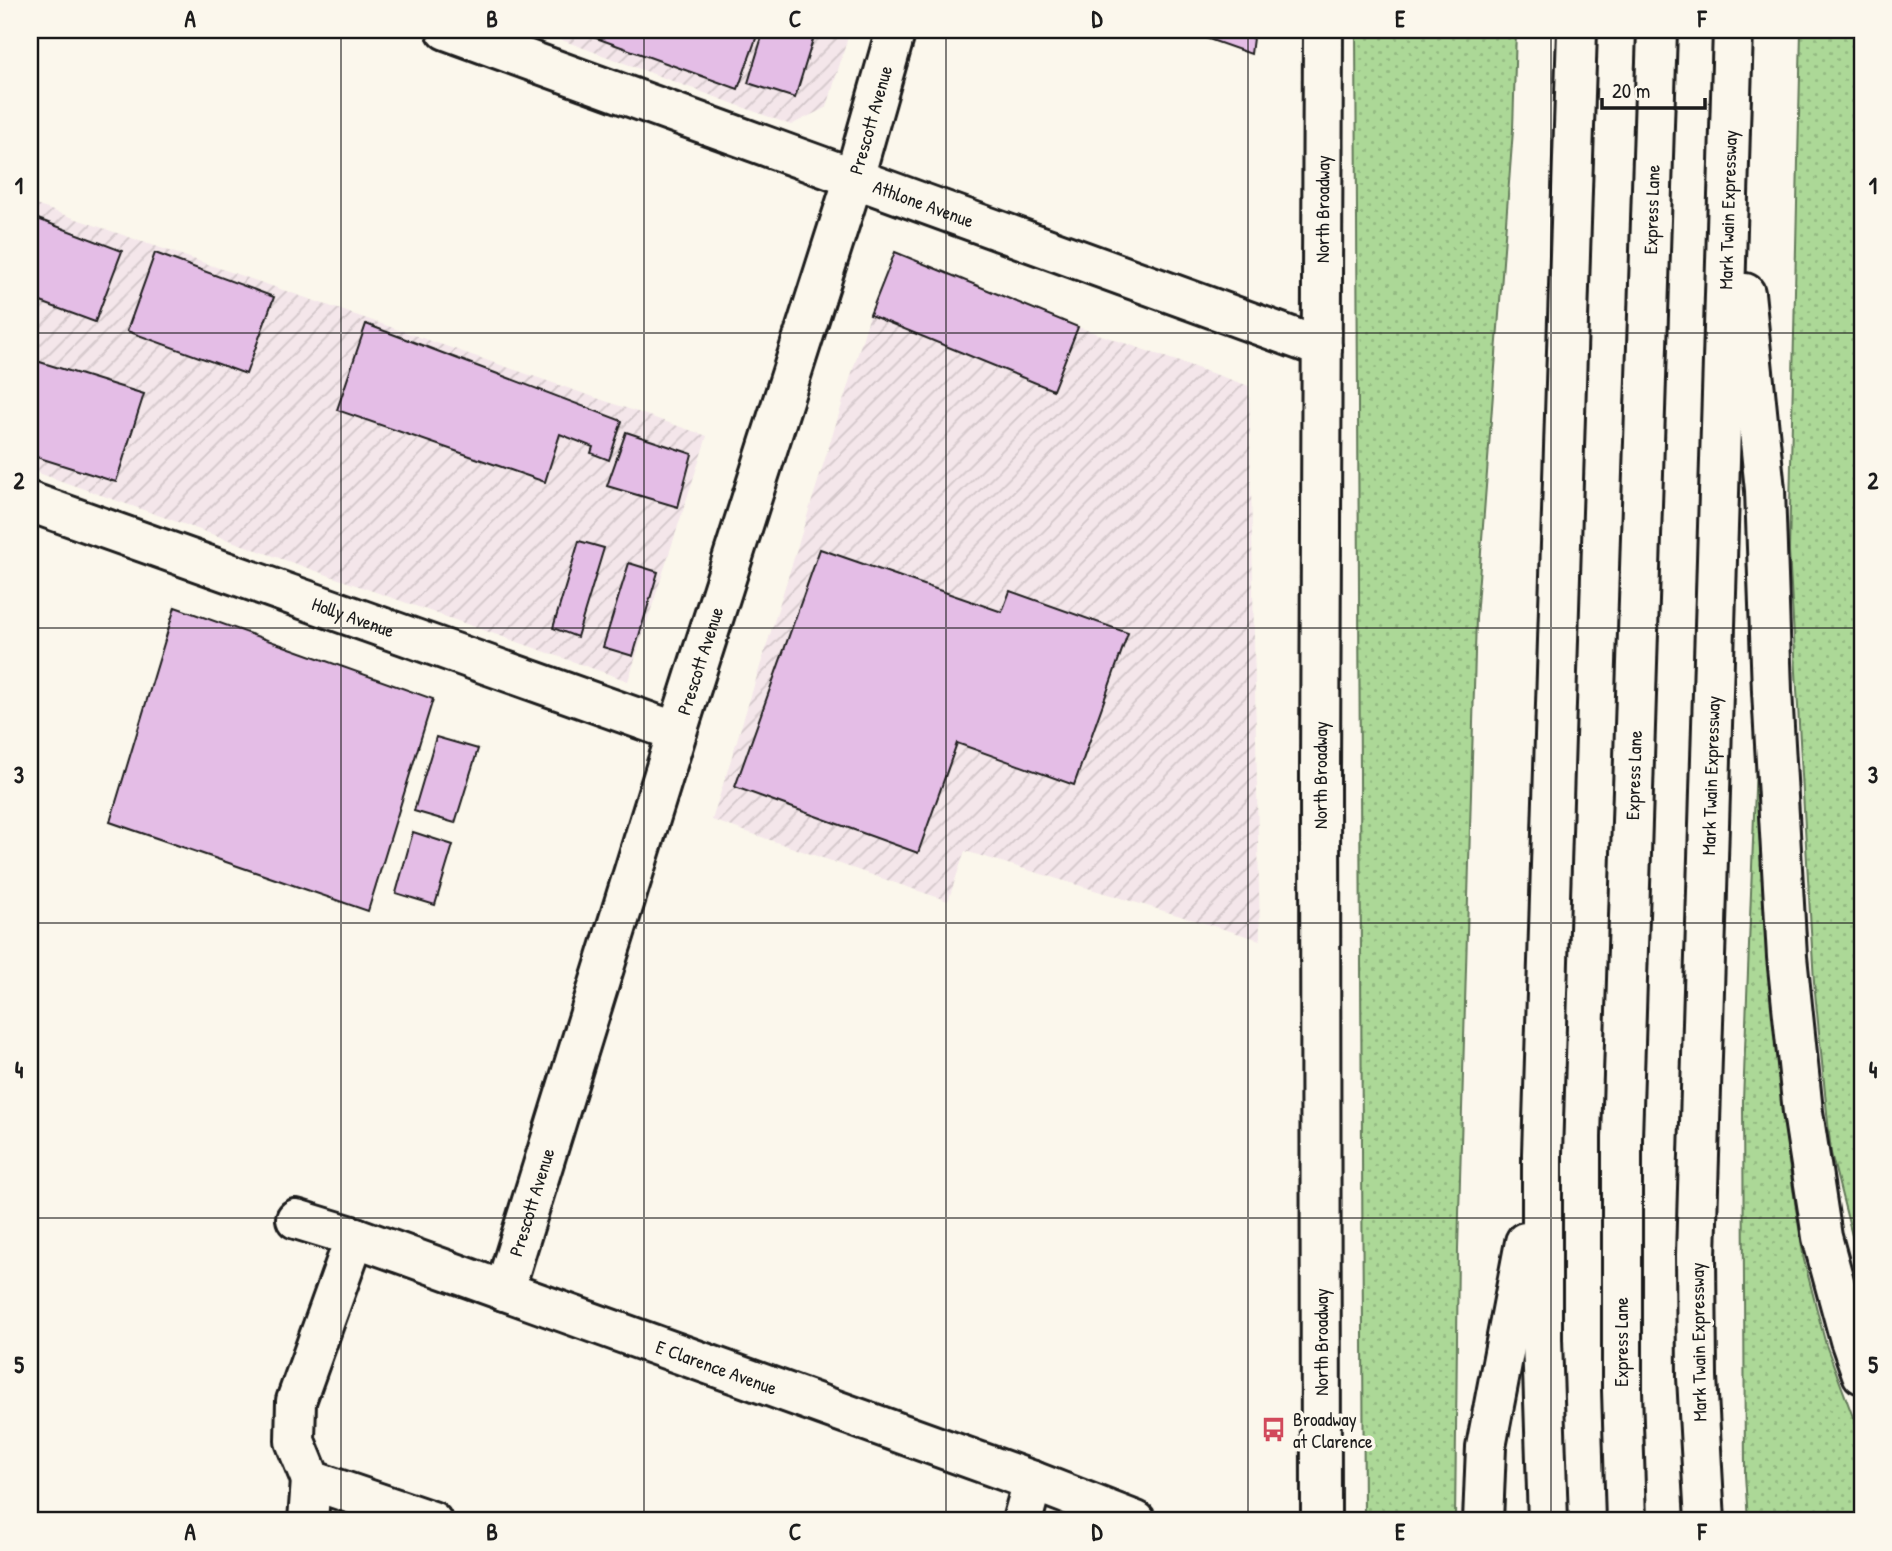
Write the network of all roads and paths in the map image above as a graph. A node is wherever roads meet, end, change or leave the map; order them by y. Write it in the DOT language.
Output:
graph roads {
  1 [pos="446,30"];
  2 [pos="896,30"];
  3 [pos="1323,30"];
  4 [pos="1577,30"];
  5 [pos="1657,30"];
  6 [pos="1733,30"];
  7 [pos="1730,145"];
  8 [pos="854,178"];
  9 [pos="1322,348"];
  10 [pos="30,502"];
  11 [pos="677,732"];
  12 [pos="1542,1154"];
  13 [pos="296,1219"];
  14 [pos="355,1237"];
  15 [pos="503,1291"];
  16 [pos="1862,1374"];
  17 [pos="312,1480"];
  18 [pos="1033,1481"];
  19 [pos="308,1521"];
  20 [pos="432,1521"];
  21 [pos="1022,1521"];
  22 [pos="1136,1521"];
  23 [pos="1321,1521"];
  24 [pos="1483,1521"];
  25 [pos="1548,1521"];
  26 [pos="1626,1521"];
  27 [pos="1705,1521"];
  1 -- 8 [label="main road, Athlone Avenue"];
  2 -- 8 [label="main road, Prescott Avenue"];
  3 -- 9 [label="main road, North Broadway"];
  4 -- 12 [label="main road"];
  5 -- 26 [label="main road, Express Lane"];
  6 -- 7 [label="main road, Mark Twain Expressway"];
  7 -- 16 [label="main road"];
  7 -- 27 [label="main road, Mark Twain Expressway"];
  8 -- 9 [label="main road, Athlone Avenue"];
  8 -- 11 [label="main road, Prescott Avenue"];
  9 -- 23 [label="main road, North Broadway"];
  10 -- 11 [label="main road, Holly Avenue"];
  11 -- 15 [label="main road, Prescott Avenue"];
  12 -- 24 [label="main road"];
  12 -- 25 [label="main road"];
  13 -- 14 [label="main road, E Clarence Avenue"];
  14 -- 15 [label="main road, E Clarence Avenue"];
  14 -- 17 [label="main road"];
  15 -- 18 [label="main road, E Clarence Avenue"];
  17 -- 19 [label="main road"];
  17 -- 20 [label="main road"];
  18 -- 21 [label="main road"];
  18 -- 22 [label="main road, E Clarence Avenue"];
}
